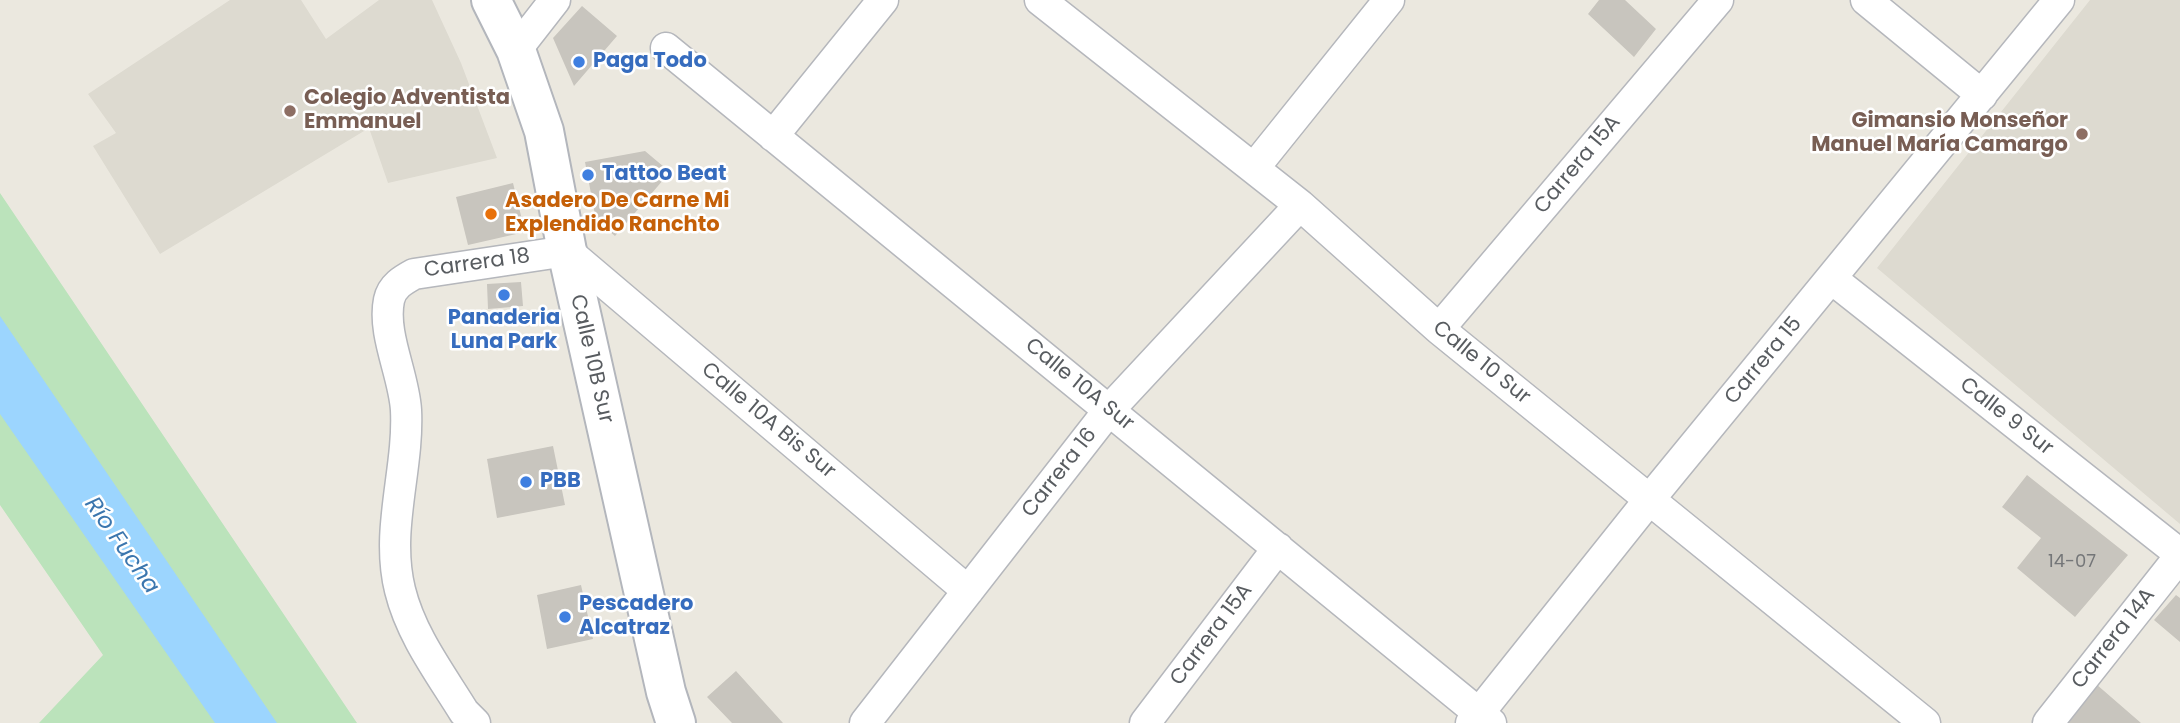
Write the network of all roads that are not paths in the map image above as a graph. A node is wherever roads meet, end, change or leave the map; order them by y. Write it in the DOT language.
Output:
graph roads {
  1 [pos="491,0"];
  2 [pos="555,0"];
  3 [pos="883,0"];
  4 [pos="1040,0"];
  5 [pos="1389,0"];
  6 [pos="1718,0"];
  7 [pos="1866,0"];
  8 [pos="2059,0"];
  9 [pos="666,48"];
  10 [pos="516,50"];
  11 [pos="1982,95"];
  12 [pos="773,136"];
  13 [pos="1254,168"];
  14 [pos="1300,205"];
  15 [pos="567,251"];
  16 [pos="1832,279"];
  17 [pos="1439,329"];
  18 [pos="1109,410"];
  19 [pos="1649,500"];
  20 [pos="1278,548"];
  21 [pos="2180,555"];
  22 [pos="968,591"];
  23 [pos="1480,720"];
  24 [pos="475,723"];
  25 [pos="676,723"];
  26 [pos="865,723"];
  27 [pos="1145,723"];
  28 [pos="1926,723"];
  29 [pos="2048,723"];
  1 -- 10 [label="main road, Calle 10B Sur"];
  2 -- 10 [label="street"];
  3 -- 12 [label="street"];
  4 -- 13 [label="street, Calle 10 Sur"];
  5 -- 13 [label="street"];
  6 -- 17 [label="street, Carrera 15A"];
  7 -- 11 [label="street"];
  8 -- 11 [label="street, Carrera 15"];
  9 -- 12 [label="street, Calle 10A Sur"];
  10 -- 15 [label="main road, Calle 10B Sur"];
  11 -- 16 [label="street, Carrera 15"];
  12 -- 18 [label="street, Calle 10A Sur"];
  13 -- 14 [label="street, Calle 10 Sur"];
  14 -- 17 [label="street, Calle 10 Sur"];
  14 -- 18 [label="street, Carrera 16"];
  15 -- 22 [label="street, Calle 10A Bis Sur"];
  15 -- 24 [label="street, Carrera 18"];
  15 -- 25 [label="main road, Calle 10B Sur"];
  16 -- 19 [label="street, Carrera 15"];
  16 -- 21 [label="street, Calle 9 Sur"];
  17 -- 19 [label="street, Calle 10 Sur"];
  18 -- 20 [label="street, Calle 10A Sur"];
  18 -- 22 [label="street, Carrera 16"];
  19 -- 23 [label="street, Carrera 15"];
  19 -- 28 [label="street, Calle 10 Sur"];
  20 -- 23 [label="street, Calle 10A Sur"];
  20 -- 27 [label="street, Carrera 15A"];
  21 -- 29 [label="street, Carrera 14A"];
  22 -- 26 [label="street, Carrera 16"];
}
